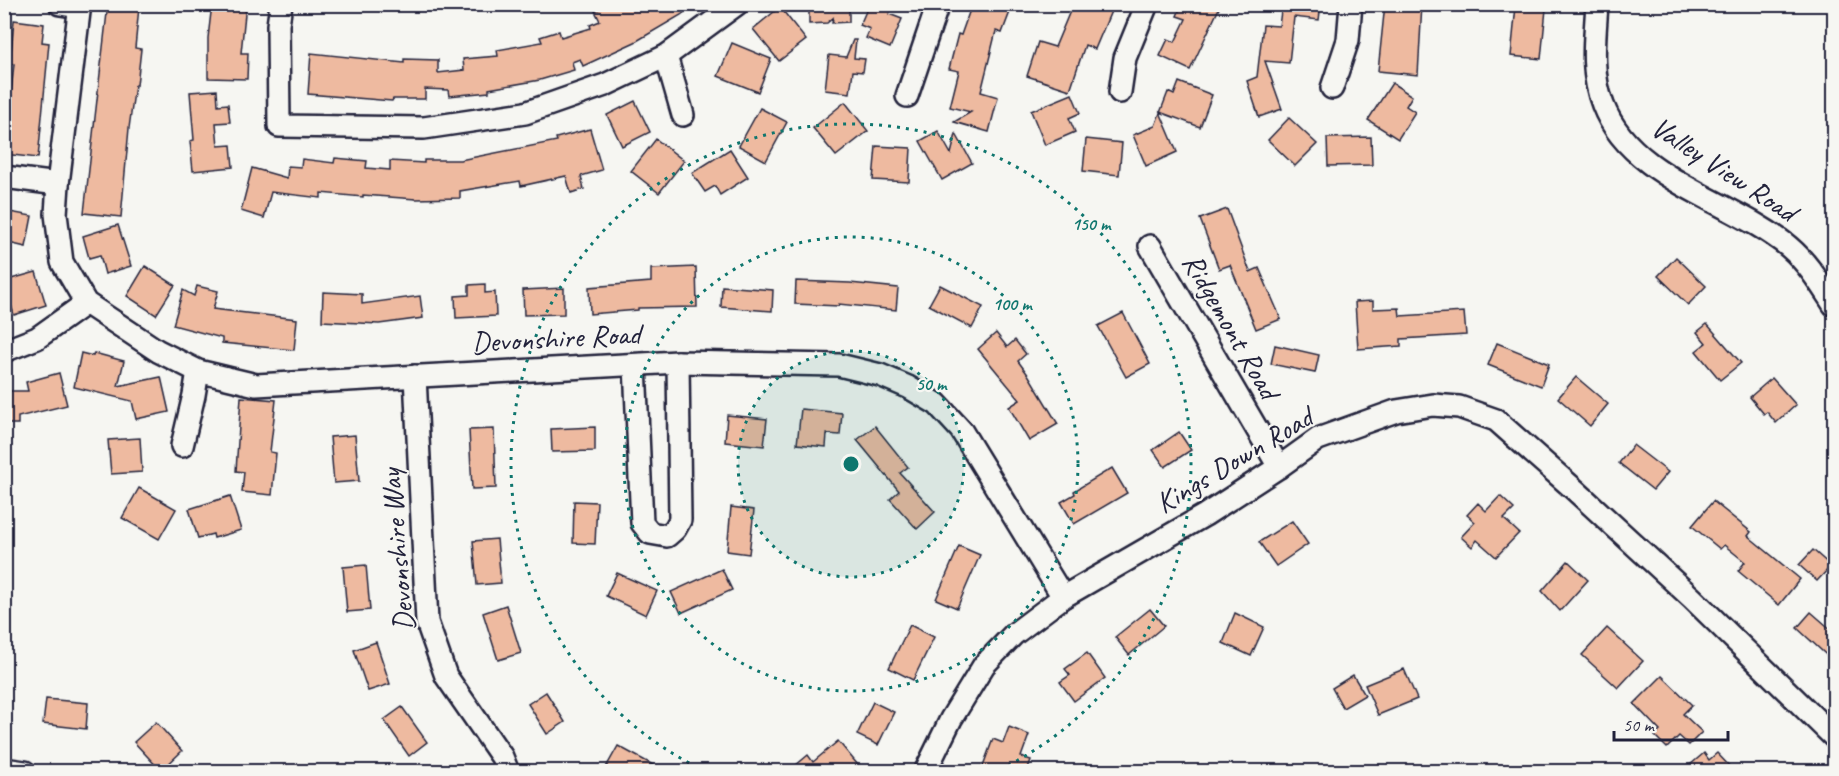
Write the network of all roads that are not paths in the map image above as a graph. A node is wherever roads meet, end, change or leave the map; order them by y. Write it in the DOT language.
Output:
graph roads {
  1 [pos="281,4"];
  2 [pos="737,4"];
  3 [pos="938,4"];
  4 [pos="1147,4"];
  5 [pos="1351,4"];
  6 [pos="1597,4"];
  7 [pos="73,5"];
  8 [pos="666,56"];
  9 [pos="1332,88"];
  10 [pos="1120,92"];
  11 [pos="907,96"];
  12 [pos="683,115"];
  13 [pos="4,177"];
  14 [pos="58,183"];
  15 [pos="1150,246"];
  16 [pos="86,303"];
  17 [pos="1834,305"];
  18 [pos="4,351"];
  19 [pos="678,362"];
  20 [pos="635,365"];
  21 [pos="198,370"];
  22 [pos="416,376"];
  23 [pos="182,446"];
  24 [pos="1279,467"];
  25 [pos="1063,597"];
  26 [pos="1834,737"];
  27 [pos="4,768"];
  28 [pos="25,771"];
  29 [pos="508,771"];
  30 [pos="926,771"];
  1 -- 8 [label="street"];
  2 -- 8 [label="street"];
  3 -- 11 [label="street"];
  4 -- 10 [label="street"];
  5 -- 9 [label="street"];
  6 -- 17 [label="street, Valley View Road"];
  7 -- 14 [label="street, Devonshire Road"];
  8 -- 12 [label="street"];
  13 -- 14 [label="street"];
  14 -- 16 [label="street, Devonshire Road"];
  15 -- 24 [label="street, Ridgemont Road"];
  16 -- 18 [label="street"];
  16 -- 21 [label="street, Devonshire Road"];
  19 -- 20 [label="street, Devonshire Road"];
  19 -- 20 [label="street"];
  19 -- 25 [label="street, Devonshire Road"];
  20 -- 22 [label="street, Devonshire Road"];
  21 -- 22 [label="street, Devonshire Road"];
  21 -- 23 [label="street"];
  22 -- 29 [label="street, Devonshire Way"];
  24 -- 25 [label="street, Kings Down Road"];
  24 -- 26 [label="street, Kings Down Road"];
  25 -- 30 [label="street, Kings Down Road"];
  27 -- 28 [label="street"];
}
